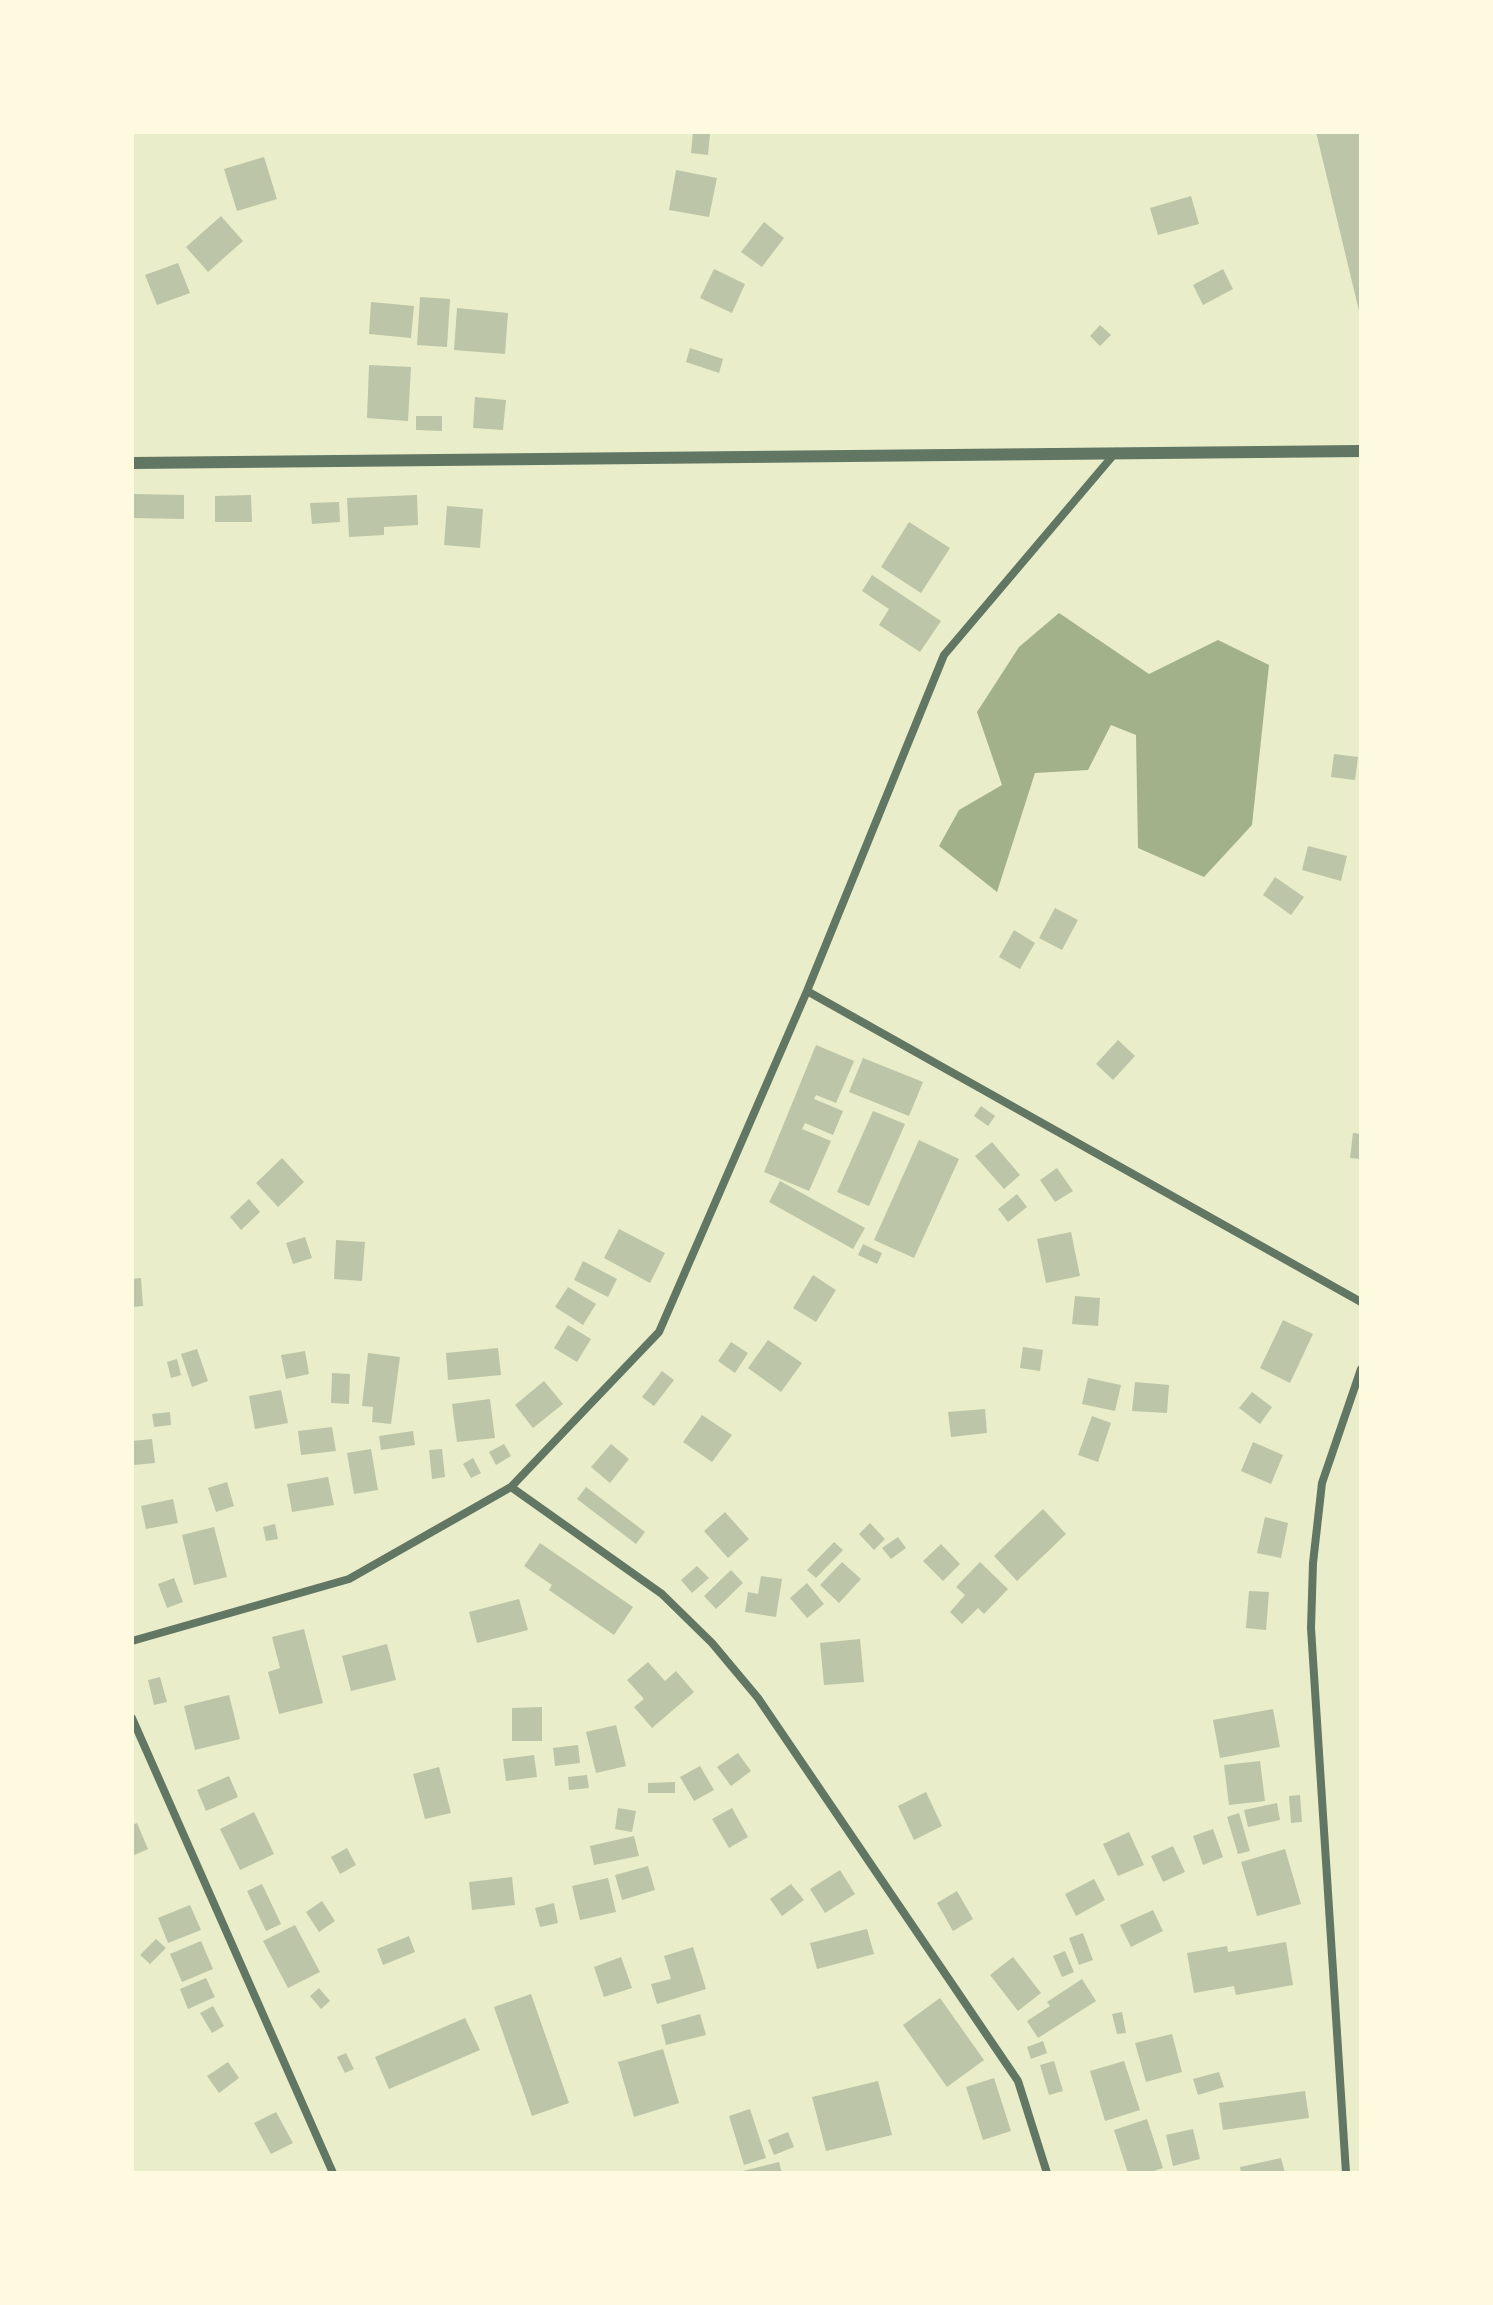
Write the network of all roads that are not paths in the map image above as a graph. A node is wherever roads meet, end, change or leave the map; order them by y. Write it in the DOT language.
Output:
graph roads {
  1 [pos="1361,451"];
  2 [pos="1116,452"];
  3 [pos="132,463"];
  4 [pos="807,991"];
  5 [pos="1361,1302"];
  6 [pos="1361,1369"];
  7 [pos="511,1487"];
  8 [pos="132,1641"];
  9 [pos="132,1718"];
  10 [pos="333,2173"];
  11 [pos="1047,2173"];
  12 [pos="1346,2173"];
  1 -- 2 [label="street"];
  2 -- 3 [label="street"];
  2 -- 4 [label="street"];
  4 -- 5 [label="street"];
  4 -- 7 [label="street"];
  6 -- 12 [label="street"];
  7 -- 8 [label="street"];
  7 -- 11 [label="street"];
  9 -- 10 [label="street"];
}
